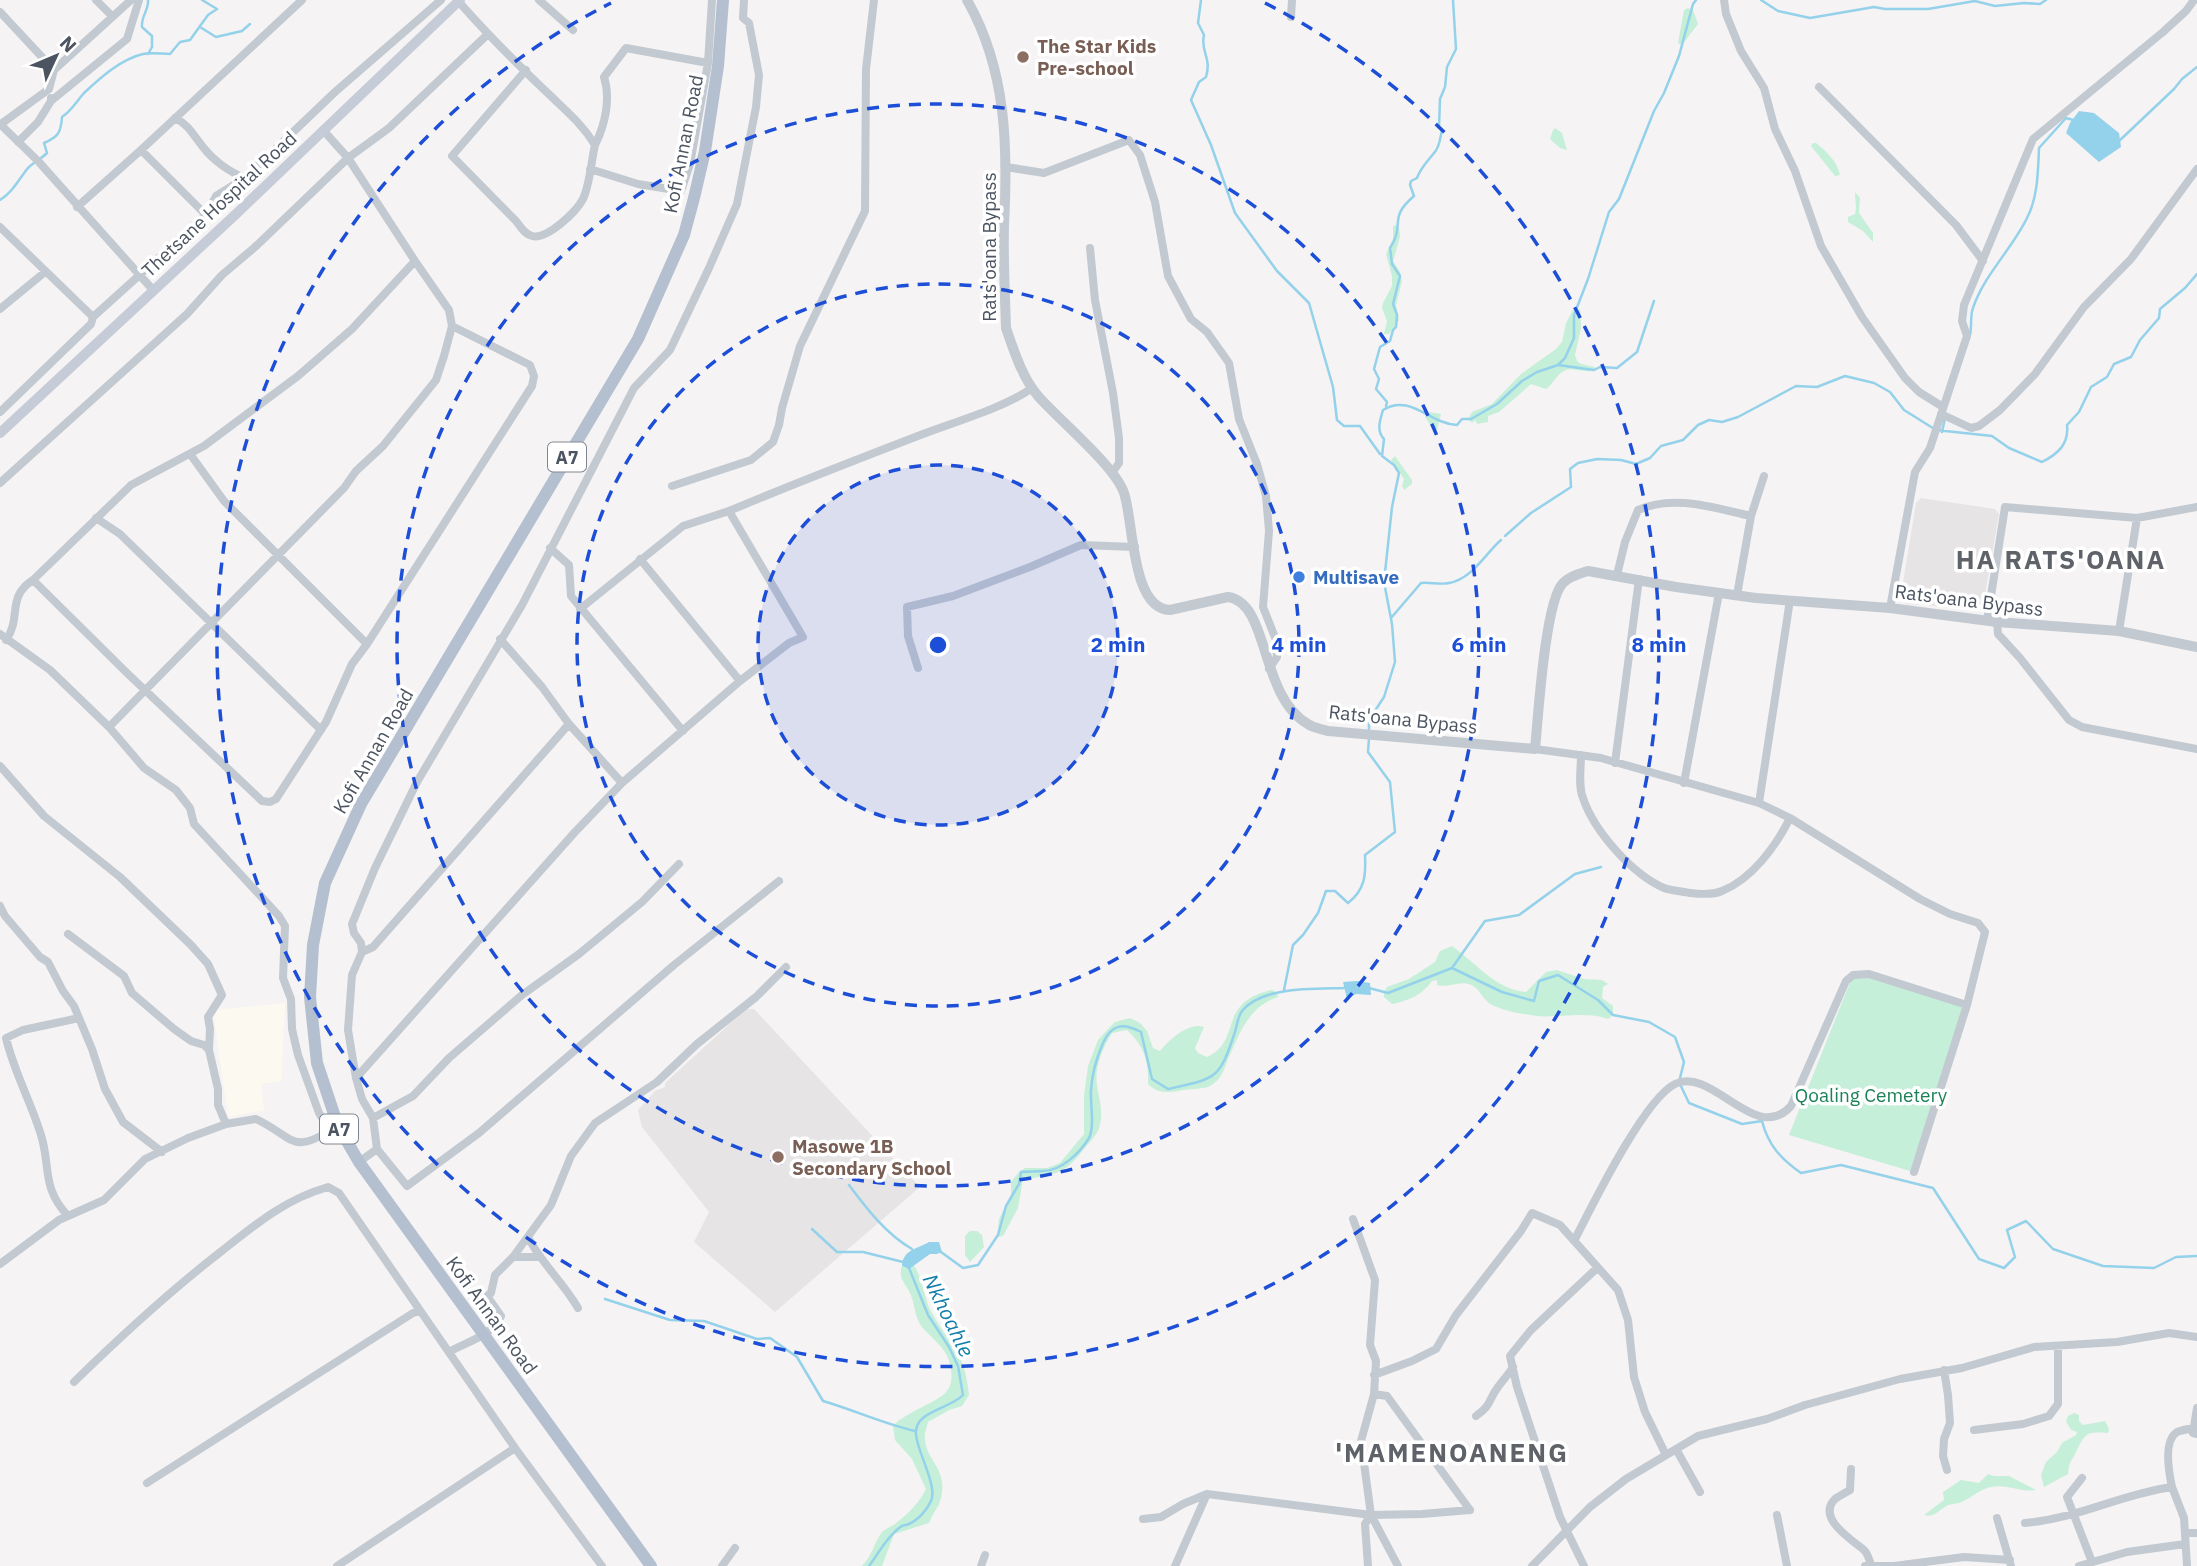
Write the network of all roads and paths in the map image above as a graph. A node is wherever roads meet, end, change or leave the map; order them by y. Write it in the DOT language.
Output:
graph roads {
  1 [pos="96,0"];
  2 [pos="131,0"];
  3 [pos="139,0"];
  4 [pos="302,0"];
  5 [pos="441,0"];
  6 [pos="539,0"];
  7 [pos="712,0"];
  8 [pos="723,0"];
  9 [pos="744,0"];
  10 [pos="874,0"];
  11 [pos="967,0"];
  12 [pos="1292,0"];
  13 [pos="1724,0"];
  14 [pos="2194,0"];
  15 [pos="459,1"];
  16 [pos="0,12"];
  17 [pos="111,16"];
  18 [pos="1290,17"];
  19 [pos="573,30"];
  20 [pos="488,34"];
  21 [pos="708,64"];
  22 [pos="54,70"];
  23 [pos="526,70"];
  24 [pos="1819,87"];
  25 [pos="49,89"];
  26 [pos="51,101"];
  27 [pos="175,118"];
  28 [pos="1,126"];
  29 [pos="323,131"];
  30 [pos="18,142"];
  31 [pos="595,145"];
  32 [pos="141,150"];
  33 [pos="348,158"];
  34 [pos="1006,167"];
  35 [pos="590,169"];
  36 [pos="2197,169"];
  37 [pos="245,178"];
  38 [pos="77,207"];
  39 [pos="206,215"];
  40 [pos="0,227"];
  41 [pos="1090,248"];
  42 [pos="415,261"];
  43 [pos="1983,261"];
  44 [pos="45,272"];
  45 [pos="141,275"];
  46 [pos="153,289"];
  47 [pos="0,309"];
  48 [pos="93,317"];
  49 [pos="452,326"];
  50 [pos="1032,388"];
  51 [pos="1942,410"];
  52 [pos="0,412"];
  53 [pos="0,433"];
  54 [pos="190,454"];
  55 [pos="1112,473"];
  56 [pos="1764,476"];
  57 [pos="0,483"];
  58 [pos="671,486"];
  59 [pos="2197,507"];
  60 [pos="729,511"];
  61 [pos="1751,516"];
  62 [pos="96,518"];
  63 [pos="2137,518"];
  64 [pos="1135,547"];
  65 [pos="550,548"];
  66 [pos="277,554"];
  67 [pos="640,559"];
  68 [pos="1617,575"];
  69 [pos="1639,579"];
  70 [pos="33,580"];
  71 [pos="1719,593"];
  72 [pos="1737,595"];
  73 [pos="1790,600"];
  74 [pos="1890,608"];
  75 [pos="580,609"];
  76 [pos="1992,621"];
  77 [pos="211,623"];
  78 [pos="2119,631"];
  79 [pos="3,637"];
  80 [pos="500,639"];
  81 [pos="368,644"];
  82 [pos="2197,647"];
  83 [pos="918,668"];
  84 [pos="1269,669"];
  85 [pos="740,681"];
  86 [pos="145,691"];
  87 [pos="569,724"];
  88 [pos="109,727"];
  89 [pos="321,730"];
  90 [pos="683,731"];
  91 [pos="1535,749"];
  92 [pos="2197,749"];
  93 [pos="1581,755"];
  94 [pos="1615,762"];
  95 [pos="0,766"];
  96 [pos="622,783"];
  97 [pos="1684,783"];
  98 [pos="1759,803"];
  99 [pos="1790,818"];
  100 [pos="679,864"];
  101 [pos="779,881"];
  102 [pos="0,906"];
  103 [pos="68,934"];
  104 [pos="362,952"];
  105 [pos="786,967"];
  106 [pos="1967,1004"];
  107 [pos="79,1018"];
  108 [pos="209,1050"];
  109 [pos="356,1078"];
  110 [pos="373,1118"];
  111 [pos="226,1124"];
  112 [pos="334,1128"];
  113 [pos="377,1149"];
  114 [pos="162,1152"];
  115 [pos="359,1162"];
  116 [pos="1914,1172"];
  117 [pos="68,1216"];
  118 [pos="1353,1219"];
  119 [pos="527,1237"];
  120 [pos="1574,1241"];
  121 [pos="513,1257"];
  122 [pos="539,1257"];
  123 [pos="0,1264"];
  124 [pos="1597,1268"];
  125 [pos="578,1308"];
  126 [pos="420,1311"];
  127 [pos="482,1335"];
  128 [pos="2197,1337"];
  129 [pos="2058,1346"];
  130 [pos="449,1352"];
  131 [pos="1513,1367"];
  132 [pos="1944,1370"];
  133 [pos="1374,1376"];
  134 [pos="74,1382"];
  135 [pos="1374,1394"];
  136 [pos="2197,1408"];
  137 [pos="1476,1416"];
  138 [pos="1974,1430"];
  139 [pos="2195,1431"];
  140 [pos="514,1448"];
  141 [pos="1676,1449"];
  142 [pos="1666,1455"];
  143 [pos="1851,1469"];
  144 [pos="1947,1470"];
  145 [pos="2082,1478"];
  146 [pos="147,1483"];
  147 [pos="2172,1487"];
  148 [pos="1700,1492"];
  149 [pos="1207,1494"];
  150 [pos="1371,1515"];
  151 [pos="1777,1515"];
  152 [pos="2074,1515"];
  153 [pos="1143,1518"];
  154 [pos="1997,1518"];
  155 [pos="2025,1523"];
  156 [pos="1565,1530"];
  157 [pos="2185,1533"];
  158 [pos="2197,1533"];
  159 [pos="2185,1544"];
  160 [pos="735,1548"];
  161 [pos="985,1555"];
  162 [pos="2092,1562"];
  163 [pos="2010,1563"];
  164 [pos="1868,1565"];
  165 [pos="337,1566"];
  166 [pos="602,1566"];
  167 [pos="651,1566"];
  168 [pos="722,1566"];
  169 [pos="982,1566"];
  170 [pos="1175,1566"];
  171 [pos="1368,1566"];
  172 [pos="1398,1566"];
  173 [pos="1532,1566"];
  174 [pos="1584,1566"];
  175 [pos="1787,1566"];
  176 [pos="2079,1566"];
  177 [pos="2187,1566"];
  1 -- 17 [label="street"];
  2 -- 17 [label="street"];
  3 -- 26 [label="street"];
  4 -- 27 [label="street"];
  5 -- 37 [label="street"];
  6 -- 19 [label="street"];
  7 -- 21 [label="street"];
  8 -- 112 [label="main road, Kofi Annan Road / A7"];
  9 -- 65 [label="street"];
  10 -- 58 [label="street"];
  11 -- 34 [label="street, Rats'oana Bypass"];
  12 -- 18 [label="street"];
  13 -- 51 [label="street"];
  14 -- 43 [label="street"];
  15 -- 20 [label="street"];
  15 -- 29 [label="main road, Thetsane Hospital Road"];
  16 -- 22 [label="street"];
  17 -- 22 [label="street"];
  20 -- 23 [label="street"];
  20 -- 33 [label="street"];
  21 -- 31 [label="street"];
  21 -- 35 [label="street"];
  22 -- 25 [label="street"];
  23 -- 31 [label="street"];
  23 -- 35 [label="street"];
  24 -- 43 [label="street"];
  25 -- 26 [label="street"];
  25 -- 28 [label="street"];
  26 -- 30 [label="street"];
  27 -- 32 [label="street"];
  27 -- 37 [label="street"];
  28 -- 30 [label="street"];
  29 -- 33 [label="street"];
  29 -- 46 [label="main road, Thetsane Hospital Road"];
  30 -- 38 [label="street"];
  31 -- 35 [label="street"];
  32 -- 38 [label="street"];
  32 -- 39 [label="street"];
  33 -- 42 [label="street"];
  33 -- 57 [label="street"];
  34 -- 50 [label="street, Rats'oana Bypass"];
  34 -- 84 [label="street"];
  36 -- 51 [label="street"];
  37 -- 39 [label="street"];
  38 -- 45 [label="street"];
  39 -- 45 [label="street"];
  40 -- 44 [label="street"];
  41 -- 55 [label="street"];
  42 -- 49 [label="street"];
  42 -- 54 [label="street"];
  43 -- 51 [label="street"];
  44 -- 47 [label="street"];
  44 -- 48 [label="street"];
  45 -- 46 [label="street"];
  45 -- 48 [label="street"];
  46 -- 53 [label="main road, Thetsane Hospital Road"];
  48 -- 52 [label="street"];
  49 -- 66 [label="street"];
  49 -- 81 [label="street"];
  50 -- 55 [label="street, Rats'oana Bypass"];
  50 -- 60 [label="street"];
  51 -- 74 [label="street"];
  54 -- 62 [label="street"];
  54 -- 66 [label="street"];
  55 -- 64 [label="street, Rats'oana Bypass"];
  56 -- 61 [label="street"];
  59 -- 63 [label="street"];
  60 -- 67 [label="street"];
  60 -- 85 [label="street"];
  61 -- 68 [label="street"];
  61 -- 72 [label="street"];
  62 -- 70 [label="street"];
  62 -- 77 [label="street"];
  63 -- 76 [label="street"];
  63 -- 78 [label="street"];
  64 -- 83 [label="street"];
  64 -- 84 [label="street, Rats'oana Bypass"];
  65 -- 75 [label="street"];
  65 -- 80 [label="street"];
  66 -- 77 [label="street"];
  66 -- 81 [label="street"];
  67 -- 75 [label="street"];
  67 -- 85 [label="street"];
  68 -- 69 [label="street, Rats'oana Bypass"];
  68 -- 91 [label="street, Rats'oana Bypass"];
  69 -- 71 [label="street, Rats'oana Bypass"];
  69 -- 94 [label="street"];
  70 -- 79 [label="street"];
  70 -- 86 [label="street"];
  71 -- 72 [label="street, Rats'oana Bypass"];
  71 -- 97 [label="street"];
  72 -- 73 [label="street, Rats'oana Bypass"];
  73 -- 74 [label="street, Rats'oana Bypass"];
  73 -- 98 [label="street"];
  74 -- 76 [label="street, Rats'oana Bypass"];
  75 -- 90 [label="street"];
  76 -- 78 [label="street, Rats'oana Bypass"];
  76 -- 92 [label="street"];
  77 -- 86 [label="street"];
  77 -- 89 [label="street"];
  78 -- 82 [label="street, Rats'oana Bypass"];
  79 -- 88 [label="street"];
  80 -- 87 [label="street"];
  80 -- 104 [label="street"];
  81 -- 89 [label="street"];
  84 -- 91 [label="street, Rats'oana Bypass"];
  85 -- 90 [label="street"];
  86 -- 88 [label="street"];
  86 -- 89 [label="street"];
  87 -- 96 [label="street"];
  87 -- 104 [label="street"];
  88 -- 112 [label="street"];
  90 -- 96 [label="street"];
  91 -- 93 [label="street"];
  93 -- 94 [label="street"];
  93 -- 99 [label="street"];
  94 -- 97 [label="street"];
  95 -- 108 [label="street"];
  96 -- 109 [label="street"];
  97 -- 98 [label="street"];
  98 -- 99 [label="street"];
  99 -- 106 [label="street"];
  100 -- 110 [label="street"];
  101 -- 113 [label="street"];
  102 -- 107 [label="street"];
  103 -- 108 [label="street"];
  104 -- 109 [label="street"];
  105 -- 119 [label="street"];
  106 -- 116 [label="street"];
  106 -- 120 [label="street"];
  107 -- 114 [label="street"];
  107 -- 117 [label="street"];
  108 -- 111 [label="street"];
  109 -- 110 [label="street"];
  110 -- 113 [label="street"];
  111 -- 112 [label="street"];
  111 -- 114 [label="street"];
  112 -- 115 [label="main road, Kofi Annan Road / A7"];
  113 -- 115 [label="street"];
  114 -- 117 [label="street"];
  115 -- 127 [label="main road, Kofi Annan Road / A7"];
  117 -- 123 [label="street"];
  118 -- 133 [label="street"];
  119 -- 121 [label="street"];
  119 -- 122 [label="street"];
  120 -- 124 [label="street"];
  120 -- 133 [label="street"];
  121 -- 122 [label="street"];
  121 -- 127 [label="street"];
  122 -- 125 [label="street"];
  124 -- 131 [label="street"];
  124 -- 142 [label="street"];
  126 -- 130 [label="street"];
  126 -- 134 [label="street"];
  126 -- 146 [label="street"];
  127 -- 130 [label="street"];
  127 -- 167 [label="main road, Kofi Annan Road / A7"];
  128 -- 129 [label="street"];
  129 -- 132 [label="street"];
  129 -- 138 [label="street"];
  130 -- 140 [label="street"];
  131 -- 137 [label="street"];
  131 -- 156 [label="street"];
  132 -- 141 [label="street"];
  132 -- 144 [label="street"];
  133 -- 135 [label="street"];
  135 -- 150 [label="street"];
  135 -- 150 [label="street"];
  136 -- 139 [label="street"];
  139 -- 147 [label="street"];
  140 -- 165 [label="street"];
  140 -- 166 [label="street"];
  141 -- 142 [label="street"];
  141 -- 148 [label="street"];
  142 -- 156 [label="street"];
  143 -- 164 [label="street"];
  145 -- 152 [label="street"];
  147 -- 152 [label="street"];
  147 -- 157 [label="street"];
  149 -- 150 [label="street"];
  149 -- 153 [label="street"];
  149 -- 170 [label="street"];
  150 -- 171 [label="street"];
  150 -- 172 [label="street"];
  151 -- 175 [label="street"];
  152 -- 155 [label="street"];
  152 -- 162 [label="street"];
  154 -- 163 [label="street"];
  156 -- 173 [label="street"];
  156 -- 174 [label="street"];
  157 -- 158 [label="street"];
  157 -- 159 [label="street"];
  159 -- 162 [label="street"];
  159 -- 177 [label="street"];
  160 -- 168 [label="street"];
  161 -- 169 [label="street"];
  162 -- 176 [label="street"];
  163 -- 164 [label="street"];
}
